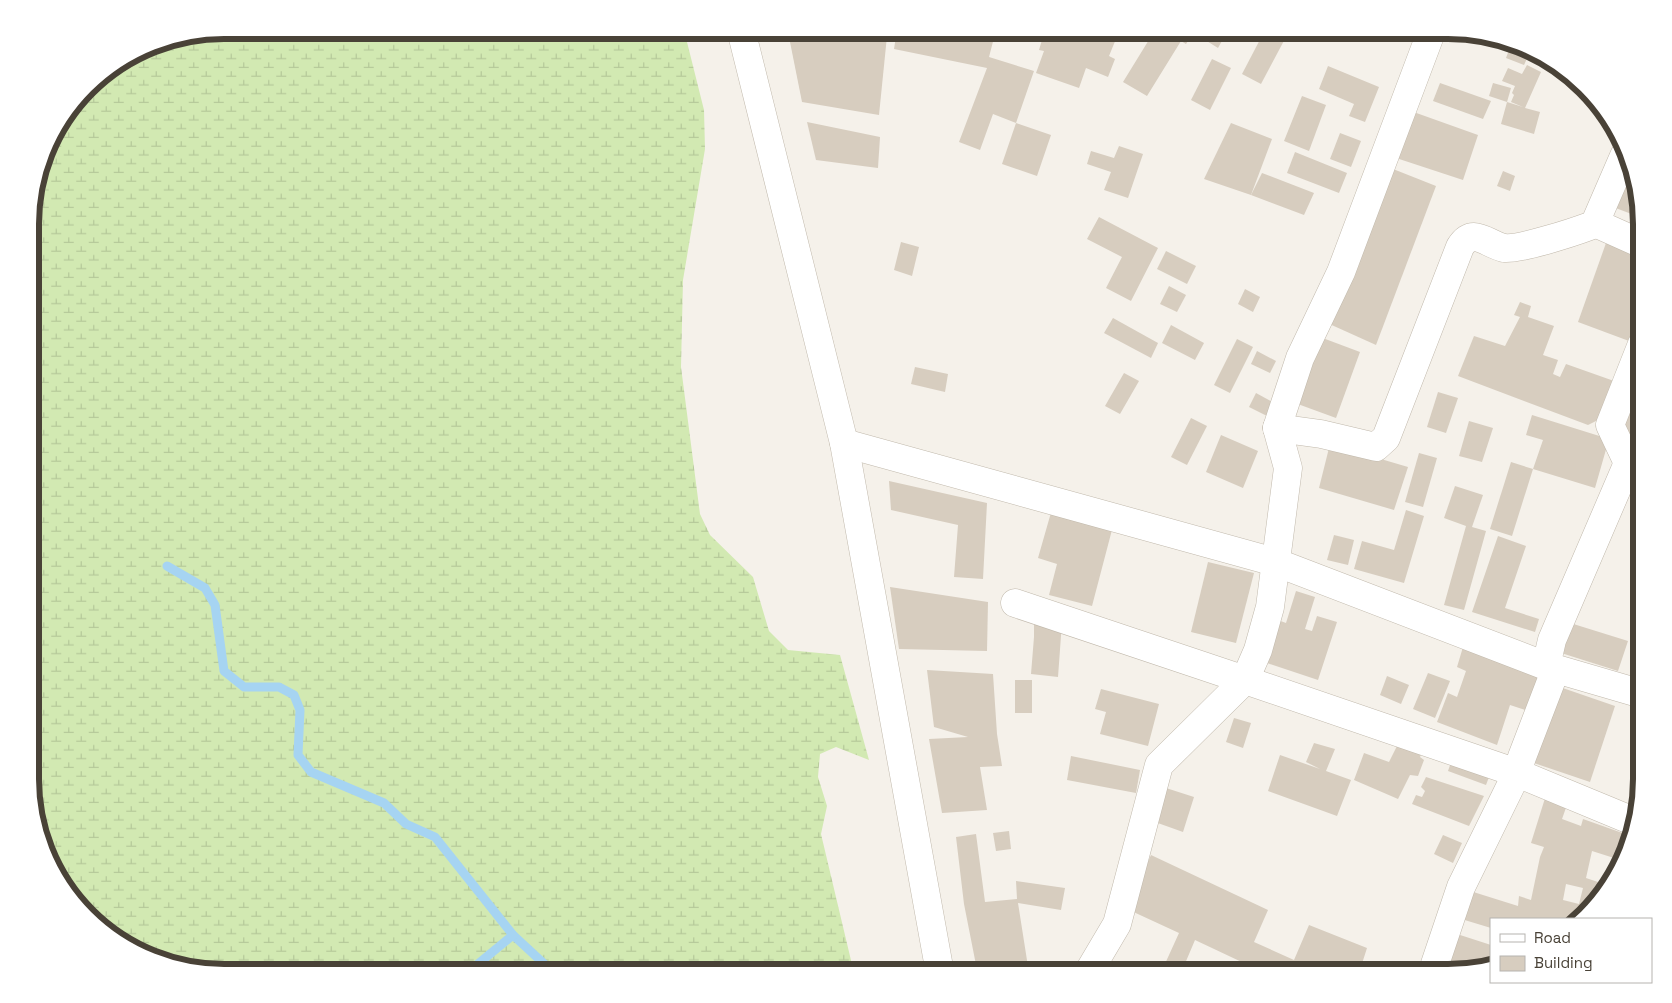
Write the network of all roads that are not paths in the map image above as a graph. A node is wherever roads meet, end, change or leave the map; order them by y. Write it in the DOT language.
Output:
graph roads {
  1 [pos="743,39"];
  2 [pos="1429,39"];
  3 [pos="1622,161"];
  4 [pos="1595,223"];
  5 [pos="1633,240"];
  6 [pos="1633,367"];
  7 [pos="1277,428"];
  8 [pos="844,443"];
  9 [pos="1633,464"];
  10 [pos="1633,471"];
  11 [pos="1275,562"];
  12 [pos="1015,603"];
  13 [pos="1546,666"];
  14 [pos="1245,680"];
  15 [pos="1633,691"];
  16 [pos="1517,774"];
  17 [pos="1629,820"];
  18 [pos="938,964"];
  19 [pos="1093,964"];
  20 [pos="1435,964"];
  1 -- 8 [label="street"];
  2 -- 7 [label="street"];
  3 -- 4 [label="street"];
  4 -- 5 [label="street"];
  4 -- 7 [label="street"];
  6 -- 9 [label="street"];
  7 -- 11 [label="street"];
  8 -- 11 [label="street"];
  8 -- 18 [label="street"];
  10 -- 13 [label="street"];
  11 -- 13 [label="street"];
  11 -- 14 [label="street"];
  12 -- 14 [label="street"];
  13 -- 15 [label="street"];
  13 -- 16 [label="street"];
  14 -- 16 [label="street"];
  14 -- 19 [label="street"];
  16 -- 17 [label="street"];
  16 -- 20 [label="street"];
}
